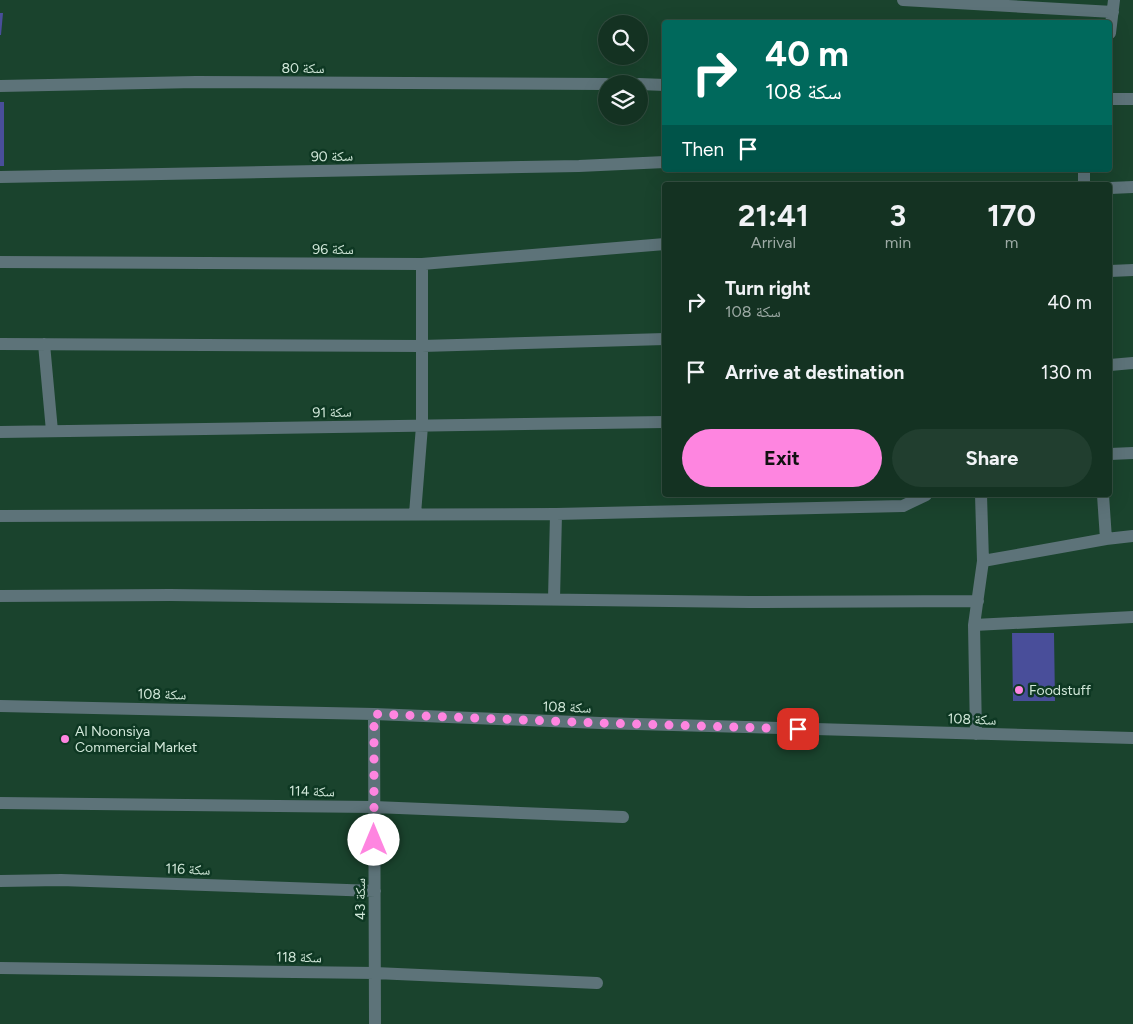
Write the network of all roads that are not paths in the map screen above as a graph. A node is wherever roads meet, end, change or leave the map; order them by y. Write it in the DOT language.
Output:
graph roads {
  1 [pos="903,0"];
  2 [pos="1017,3"];
  3 [pos="1113,6"];
  4 [pos="1111,20"];
  5 [pos="598,84"];
  6 [pos="648,84"];
  7 [pos="662,85"];
  8 [pos="0,86"];
  9 [pos="1133,98"];
  10 [pos="1112,99"];
  11 [pos="662,162"];
  12 [pos="0,177"];
  13 [pos="1133,187"];
  14 [pos="1112,188"];
  15 [pos="662,244"];
  16 [pos="0,262"];
  17 [pos="422,264"];
  18 [pos="1133,270"];
  19 [pos="1112,271"];
  20 [pos="662,339"];
  21 [pos="0,344"];
  22 [pos="44,344"];
  23 [pos="422,346"];
  24 [pos="1133,363"];
  25 [pos="1112,365"];
  26 [pos="662,422"];
  27 [pos="422,426"];
  28 [pos="52,431"];
  29 [pos="0,432"];
  30 [pos="1133,452"];
  31 [pos="1112,454"];
  32 [pos="922,497"];
  33 [pos="981,497"];
  34 [pos="1103,497"];
  35 [pos="891,501"];
  36 [pos="415,514"];
  37 [pos="556,514"];
  38 [pos="0,516"];
  39 [pos="1133,536"];
  40 [pos="1106,539"];
  41 [pos="983,561"];
  42 [pos="0,596"];
  43 [pos="554,600"];
  44 [pos="978,601"];
  45 [pos="1133,617"];
  46 [pos="974,625"];
  47 [pos="0,706"];
  48 [pos="374,714"];
  49 [pos="976,734"];
  50 [pos="1133,738"];
  51 [pos="0,803"];
  52 [pos="374,807"];
  53 [pos="623,817"];
  54 [pos="0,882"];
  55 [pos="375,891"];
  56 [pos="0,968"];
  57 [pos="375,973"];
  58 [pos="597,983"];
  59 [pos="376,1024"];
  1 -- 2 [label="street"];
  2 -- 3 [label="street"];
  3 -- 4 [label="street"];
  5 -- 8 [label="street, سكة 80"];
  6 -- 7 [label="street"];
  9 -- 10 [label="street"];
  11 -- 12 [label="street, سكة 90"];
  13 -- 14 [label="street"];
  15 -- 17 [label="street, سكة 96"];
  16 -- 17 [label="street, سكة 96"];
  17 -- 23 [label="street"];
  18 -- 19 [label="street"];
  20 -- 23 [label="street"];
  21 -- 22 [label="street"];
  22 -- 23 [label="street"];
  22 -- 28 [label="street"];
  23 -- 27 [label="street"];
  24 -- 25 [label="street"];
  26 -- 27 [label="street, سكة 91"];
  27 -- 28 [label="street, سكة 91"];
  27 -- 36 [label="street"];
  28 -- 29 [label="street, سكة 91"];
  30 -- 31 [label="street"];
  32 -- 35 [label="street"];
  33 -- 41 [label="street"];
  34 -- 40 [label="street"];
  35 -- 37 [label="street"];
  36 -- 37 [label="street"];
  36 -- 38 [label="street"];
  37 -- 43 [label="street"];
  39 -- 40 [label="street"];
  40 -- 41 [label="street"];
  41 -- 44 [label="street"];
  42 -- 43 [label="street"];
  43 -- 44 [label="street"];
  44 -- 46 [label="street"];
  45 -- 46 [label="street"];
  46 -- 49 [label="street"];
  47 -- 48 [label="street, سكة 108"];
  48 -- 49 [label="street, سكة 108"];
  48 -- 52 [label="street, سكة 43"];
  49 -- 50 [label="street, سكة 108"];
  51 -- 52 [label="street, سكة 114"];
  52 -- 53 [label="street, سكة 114"];
  52 -- 55 [label="street, سكة 43"];
  54 -- 55 [label="street, سكة 116"];
  55 -- 57 [label="street, سكة 43"];
  56 -- 57 [label="street, سكة 118"];
  57 -- 58 [label="street, سكة 118"];
  57 -- 59 [label="street, سكة 43"];
}
